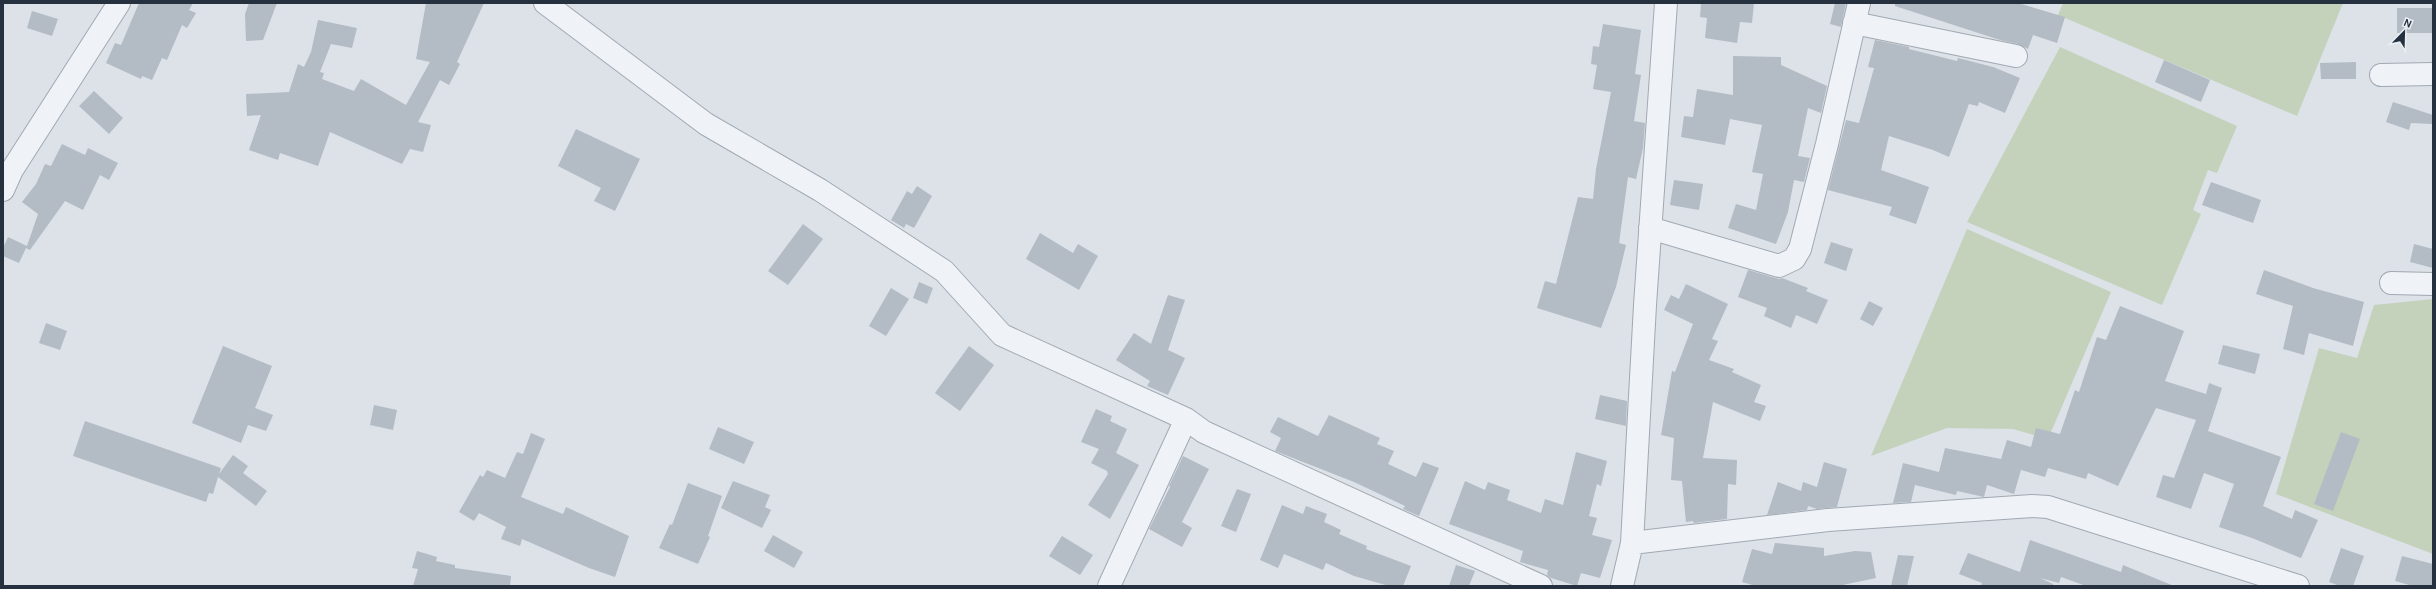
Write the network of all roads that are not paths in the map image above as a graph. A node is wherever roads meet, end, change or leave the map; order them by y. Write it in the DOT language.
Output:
graph roads {
  1 [pos="119,3"];
  2 [pos="545,3"];
  3 [pos="1666,3"];
  4 [pos="1856,13"];
  5 [pos="2016,56"];
  6 [pos="2433,74"];
  7 [pos="2381,75"];
  8 [pos="8,167"];
  9 [pos="3,190"];
  10 [pos="1650,228"];
  11 [pos="2391,283"];
  12 [pos="2433,284"];
  13 [pos="1186,419"];
  14 [pos="1632,543"];
  15 [pos="2289,585"];
  16 [pos="1109,586"];
  17 [pos="1542,586"];
  18 [pos="1622,586"];
  1 -- 8 [label="street"];
  2 -- 13 [label="street"];
  3 -- 10 [label="street"];
  4 -- 5 [label="street"];
  4 -- 10 [label="street"];
  6 -- 7 [label="street"];
  8 -- 9 [label="street"];
  10 -- 14 [label="street"];
  11 -- 12 [label="street"];
  13 -- 16 [label="street"];
  13 -- 17 [label="street"];
  14 -- 15 [label="street"];
  14 -- 18 [label="street"];
}
